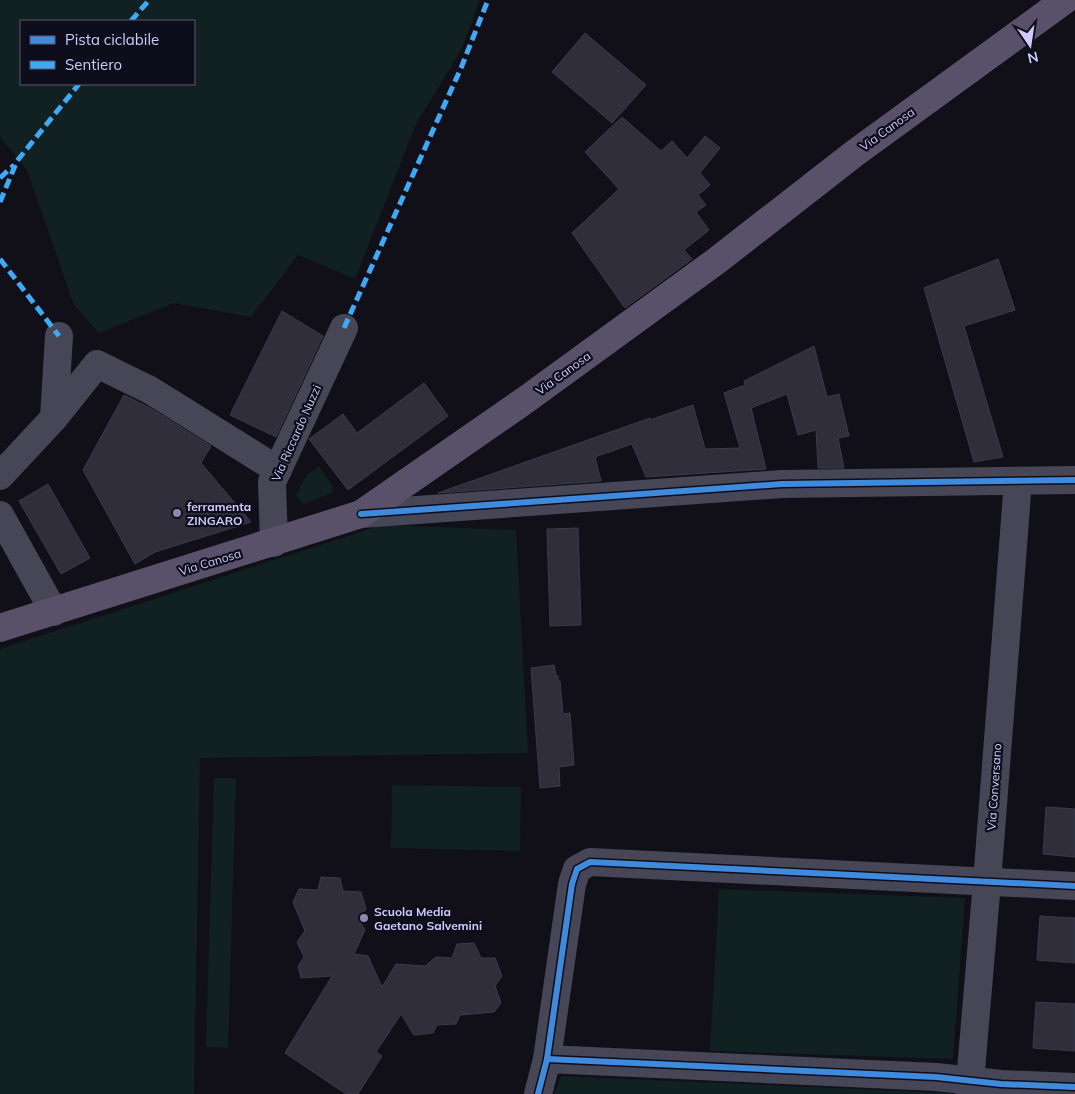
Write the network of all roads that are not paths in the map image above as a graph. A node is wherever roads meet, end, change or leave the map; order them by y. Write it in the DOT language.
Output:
graph roads {
  1 [pos="1065,0"];
  2 [pos="344,328"];
  3 [pos="59,336"];
  4 [pos="54,418"];
  5 [pos="278,470"];
  6 [pos="0,476"];
  7 [pos="1075,480"];
  8 [pos="1018,481"];
  9 [pos="361,514"];
  10 [pos="0,515"];
  11 [pos="274,542"];
  12 [pos="54,612"];
  13 [pos="0,628"];
  14 [pos="987,882"];
  15 [pos="1075,886"];
  16 [pos="547,1059"];
  17 [pos="970,1087"];
  18 [pos="1075,1087"];
  19 [pos="538,1094"];
  1 -- 9 [label="main road, Via Canosa"];
  2 -- 5 [label="street, Via Riccardo Nuzzi"];
  3 -- 4 [label="street"];
  4 -- 5 [label="street"];
  4 -- 6 [label="street"];
  5 -- 11 [label="street, Via Riccardo Nuzzi"];
  7 -- 8 [label="street"];
  8 -- 9 [label="street"];
  8 -- 14 [label="street, Via Conversano"];
  9 -- 11 [label="main road, Via Canosa"];
  10 -- 12 [label="street"];
  11 -- 12 [label="main road, Via Canosa"];
  12 -- 13 [label="main road, Via Canosa"];
  14 -- 15 [label="street"];
  14 -- 16 [label="street"];
  14 -- 17 [label="street, Via Conversano"];
  16 -- 17 [label="street"];
  16 -- 19 [label="street"];
  17 -- 18 [label="street"];
}
